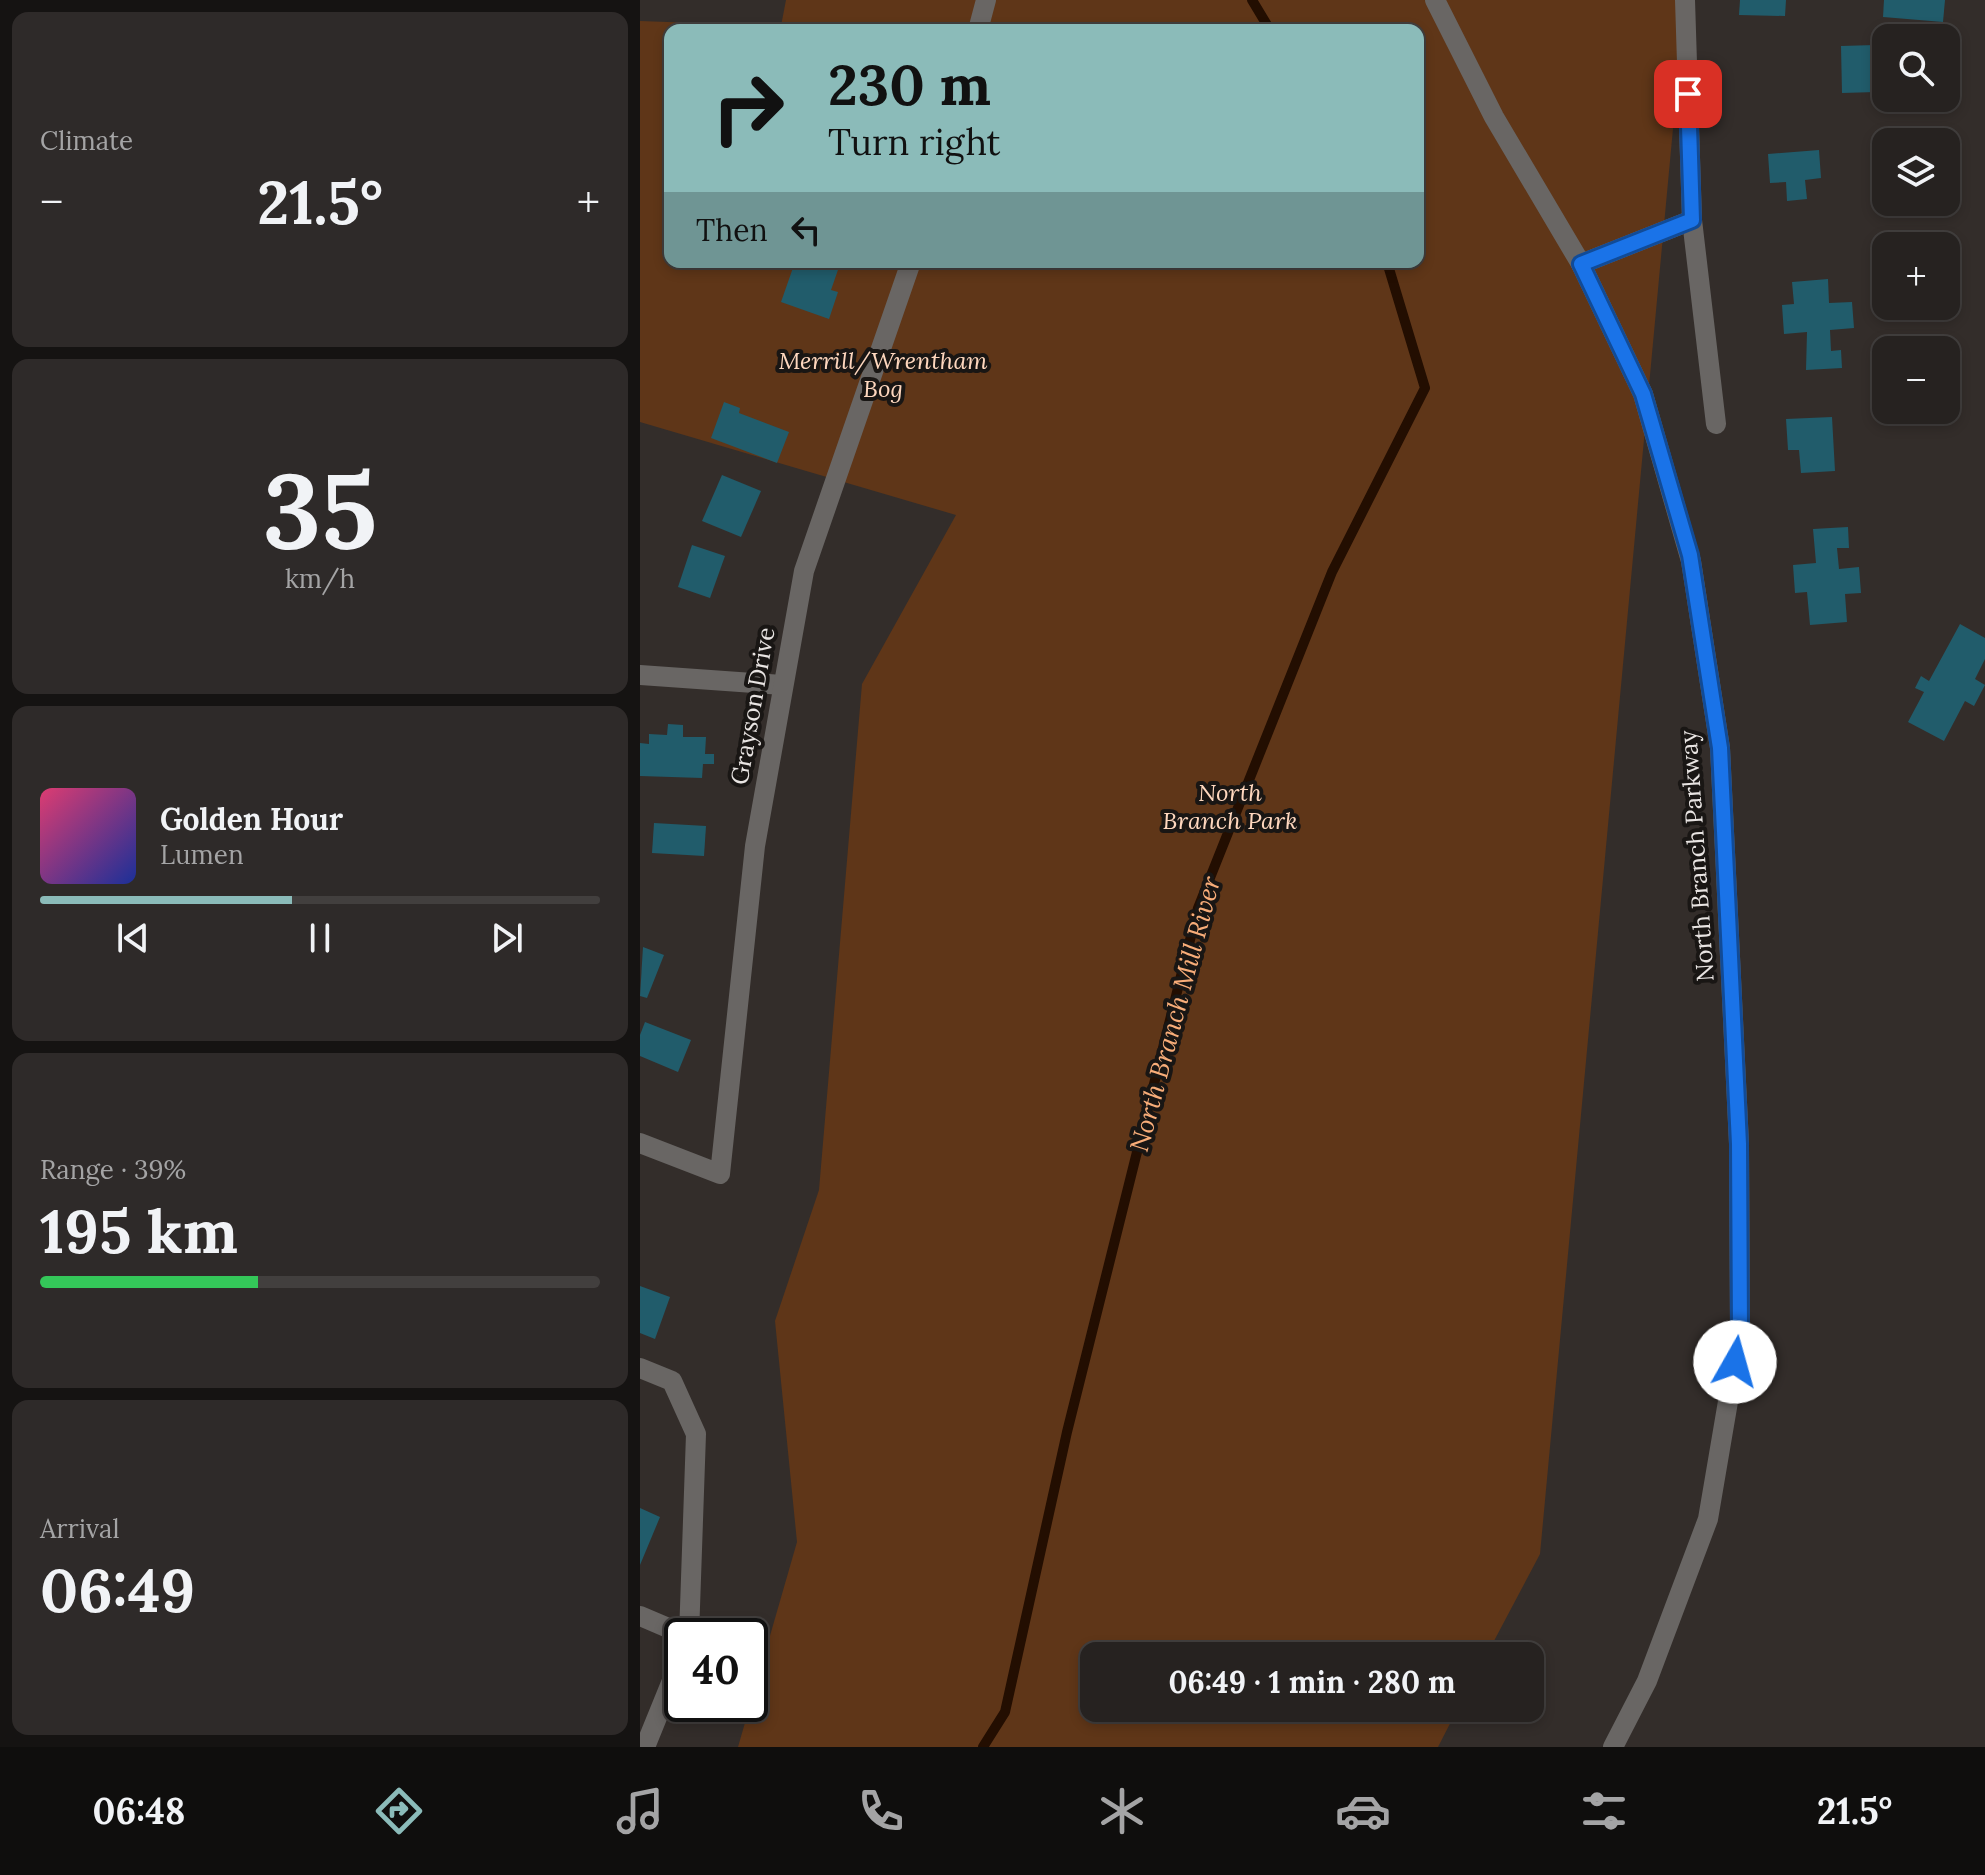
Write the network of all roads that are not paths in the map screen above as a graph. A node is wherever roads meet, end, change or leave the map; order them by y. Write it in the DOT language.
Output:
graph roads {
  1 [pos="986,0"];
  2 [pos="1435,0"];
  3 [pos="1685,0"];
  4 [pos="980,24"];
  5 [pos="1692,220"];
  6 [pos="1581,264"];
  7 [pos="909,268"];
  8 [pos="1716,424"];
  9 [pos="640,675"];
  10 [pos="782,685"];
  11 [pos="640,1143"];
  12 [pos="640,1368"];
  13 [pos="640,1616"];
  14 [pos="689,1618"];
  15 [pos="664,1626"];
  16 [pos="664,1700"];
  17 [pos="645,1747"];
  18 [pos="1613,1747"];
  1 -- 4 [label="street"];
  2 -- 6 [label="street, North Branch Parkway"];
  3 -- 5 [label="street"];
  5 -- 6 [label="street"];
  5 -- 8 [label="street"];
  6 -- 18 [label="street, North Branch Parkway"];
  7 -- 10 [label="street, Grayson Drive"];
  9 -- 10 [label="street"];
  10 -- 11 [label="street, Grayson Drive"];
  12 -- 14 [label="street"];
  13 -- 15 [label="street"];
  16 -- 17 [label="street"];
}
